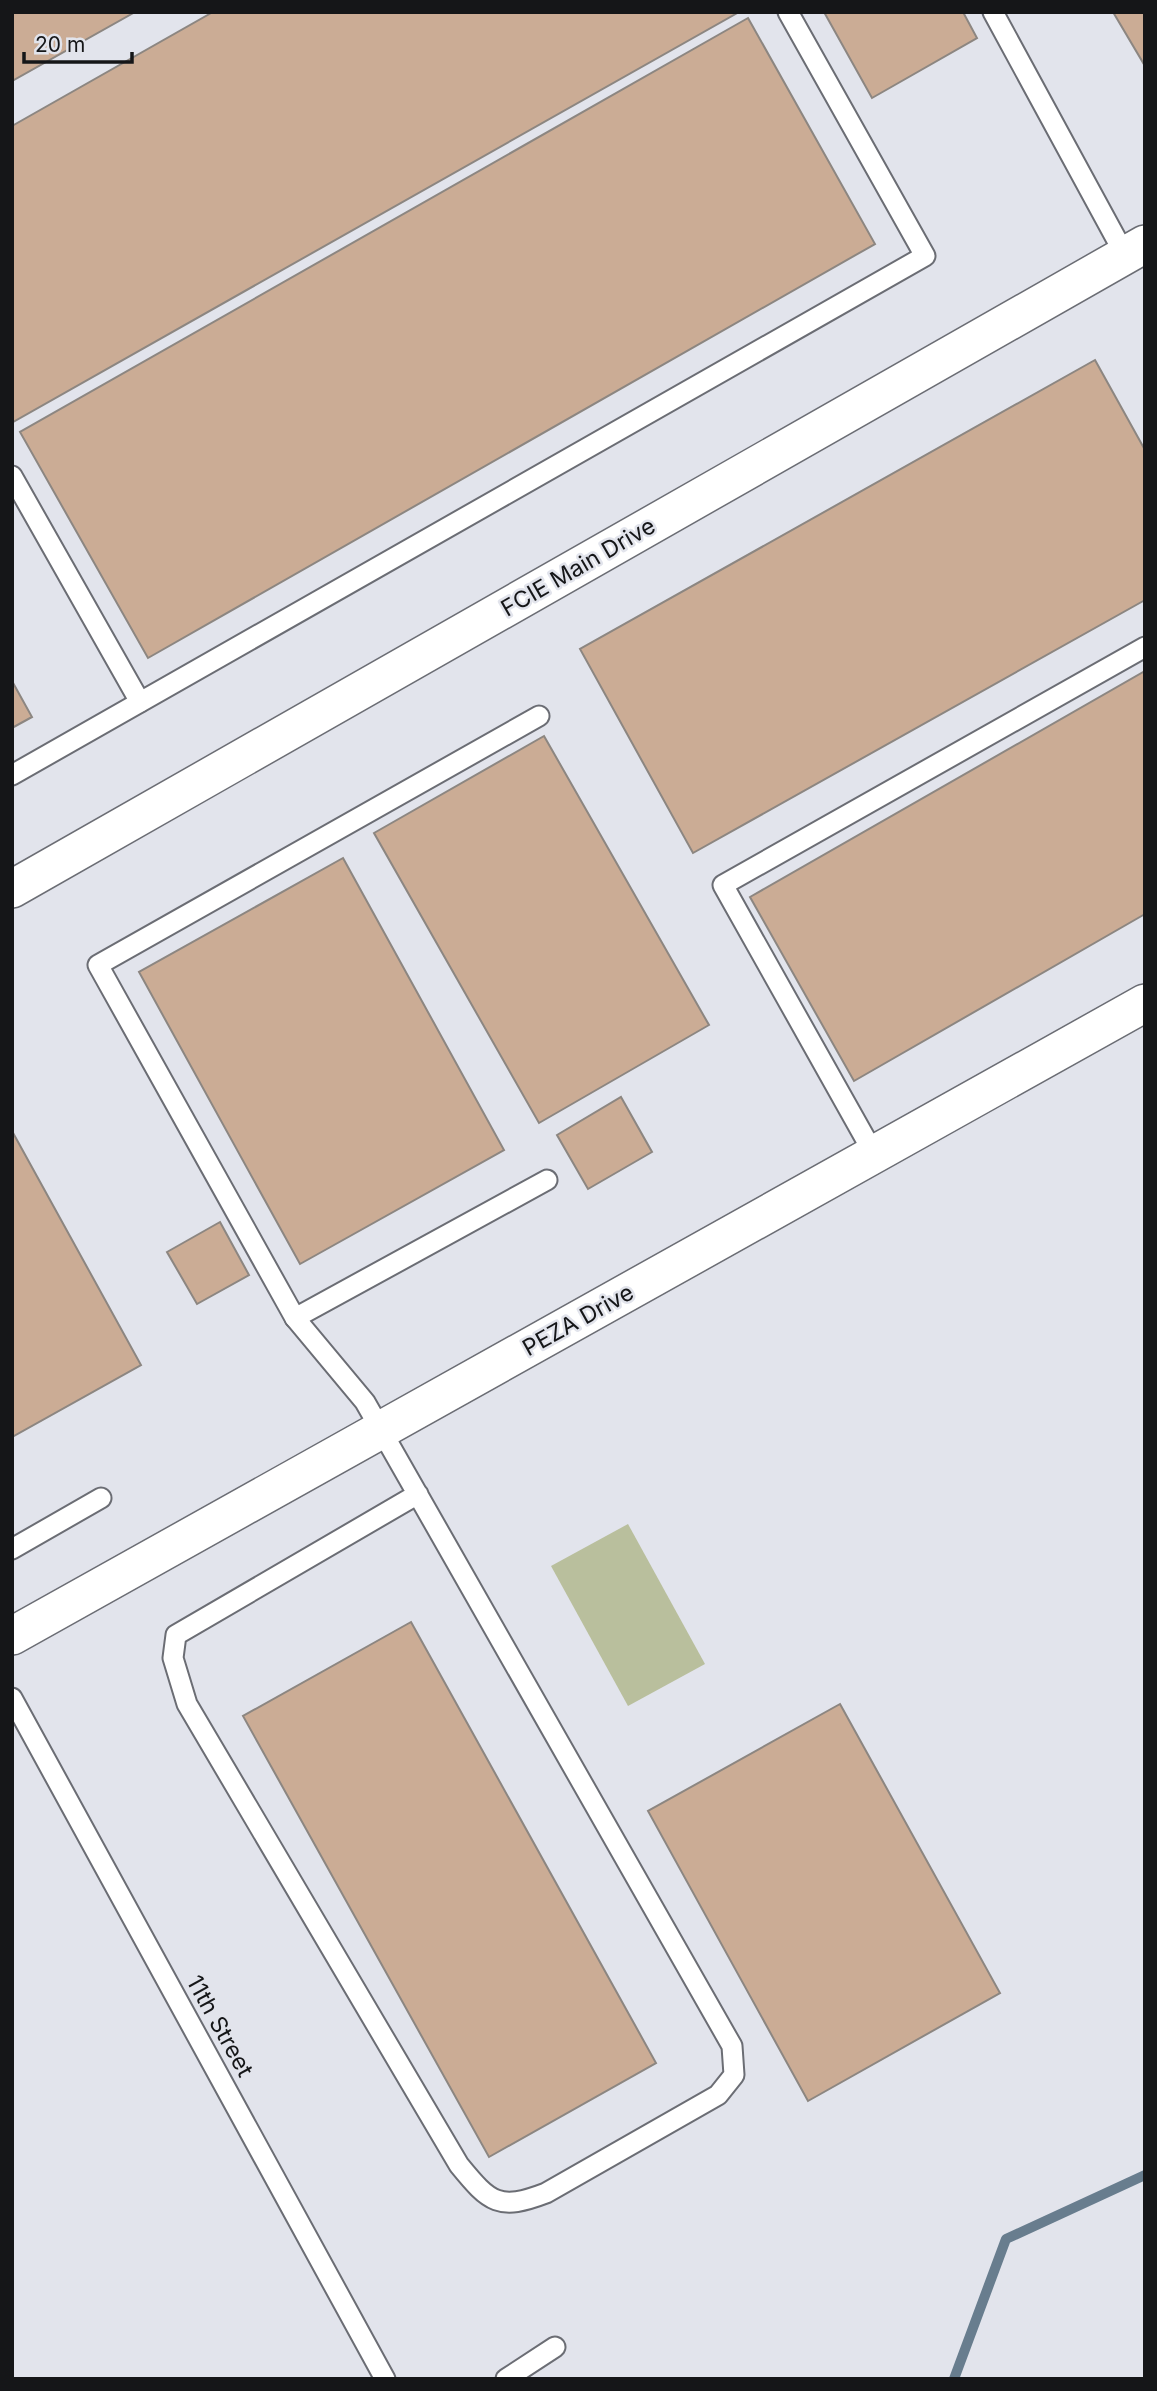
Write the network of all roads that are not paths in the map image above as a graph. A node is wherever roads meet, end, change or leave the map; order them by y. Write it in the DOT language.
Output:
graph roads {
  1 [pos="788,12"];
  2 [pos="993,12"];
  3 [pos="1135,250"];
  4 [pos="12,476"];
  5 [pos="1145,647"];
  6 [pos="139,702"];
  7 [pos="540,716"];
  8 [pos="12,775"];
  9 [pos="12,890"];
  10 [pos="1145,1003"];
  11 [pos="874,1154"];
  12 [pos="547,1180"];
  13 [pos="295,1318"];
  14 [pos="381,1430"];
  15 [pos="418,1494"];
  16 [pos="101,1499"];
  17 [pos="12,1549"];
  18 [pos="12,1636"];
  19 [pos="12,1698"];
  20 [pos="555,2347"];
  21 [pos="385,2379"];
  22 [pos="506,2379"];
  1 -- 6 [label="lane"];
  2 -- 3 [label="lane"];
  3 -- 9 [label="street, FCIE Main Drive"];
  4 -- 6 [label="lane"];
  5 -- 11 [label="lane"];
  6 -- 8 [label="lane"];
  7 -- 13 [label="lane"];
  10 -- 11 [label="street, PEZA Drive"];
  11 -- 14 [label="street, PEZA Drive"];
  12 -- 13 [label="lane"];
  13 -- 14 [label="lane"];
  14 -- 15 [label="lane"];
  14 -- 18 [label="street, PEZA Drive"];
  15 -- 15 [label="lane"];
  16 -- 17 [label="lane"];
  19 -- 21 [label="lane, 11th Street"];
  20 -- 22 [label="lane"];
}
